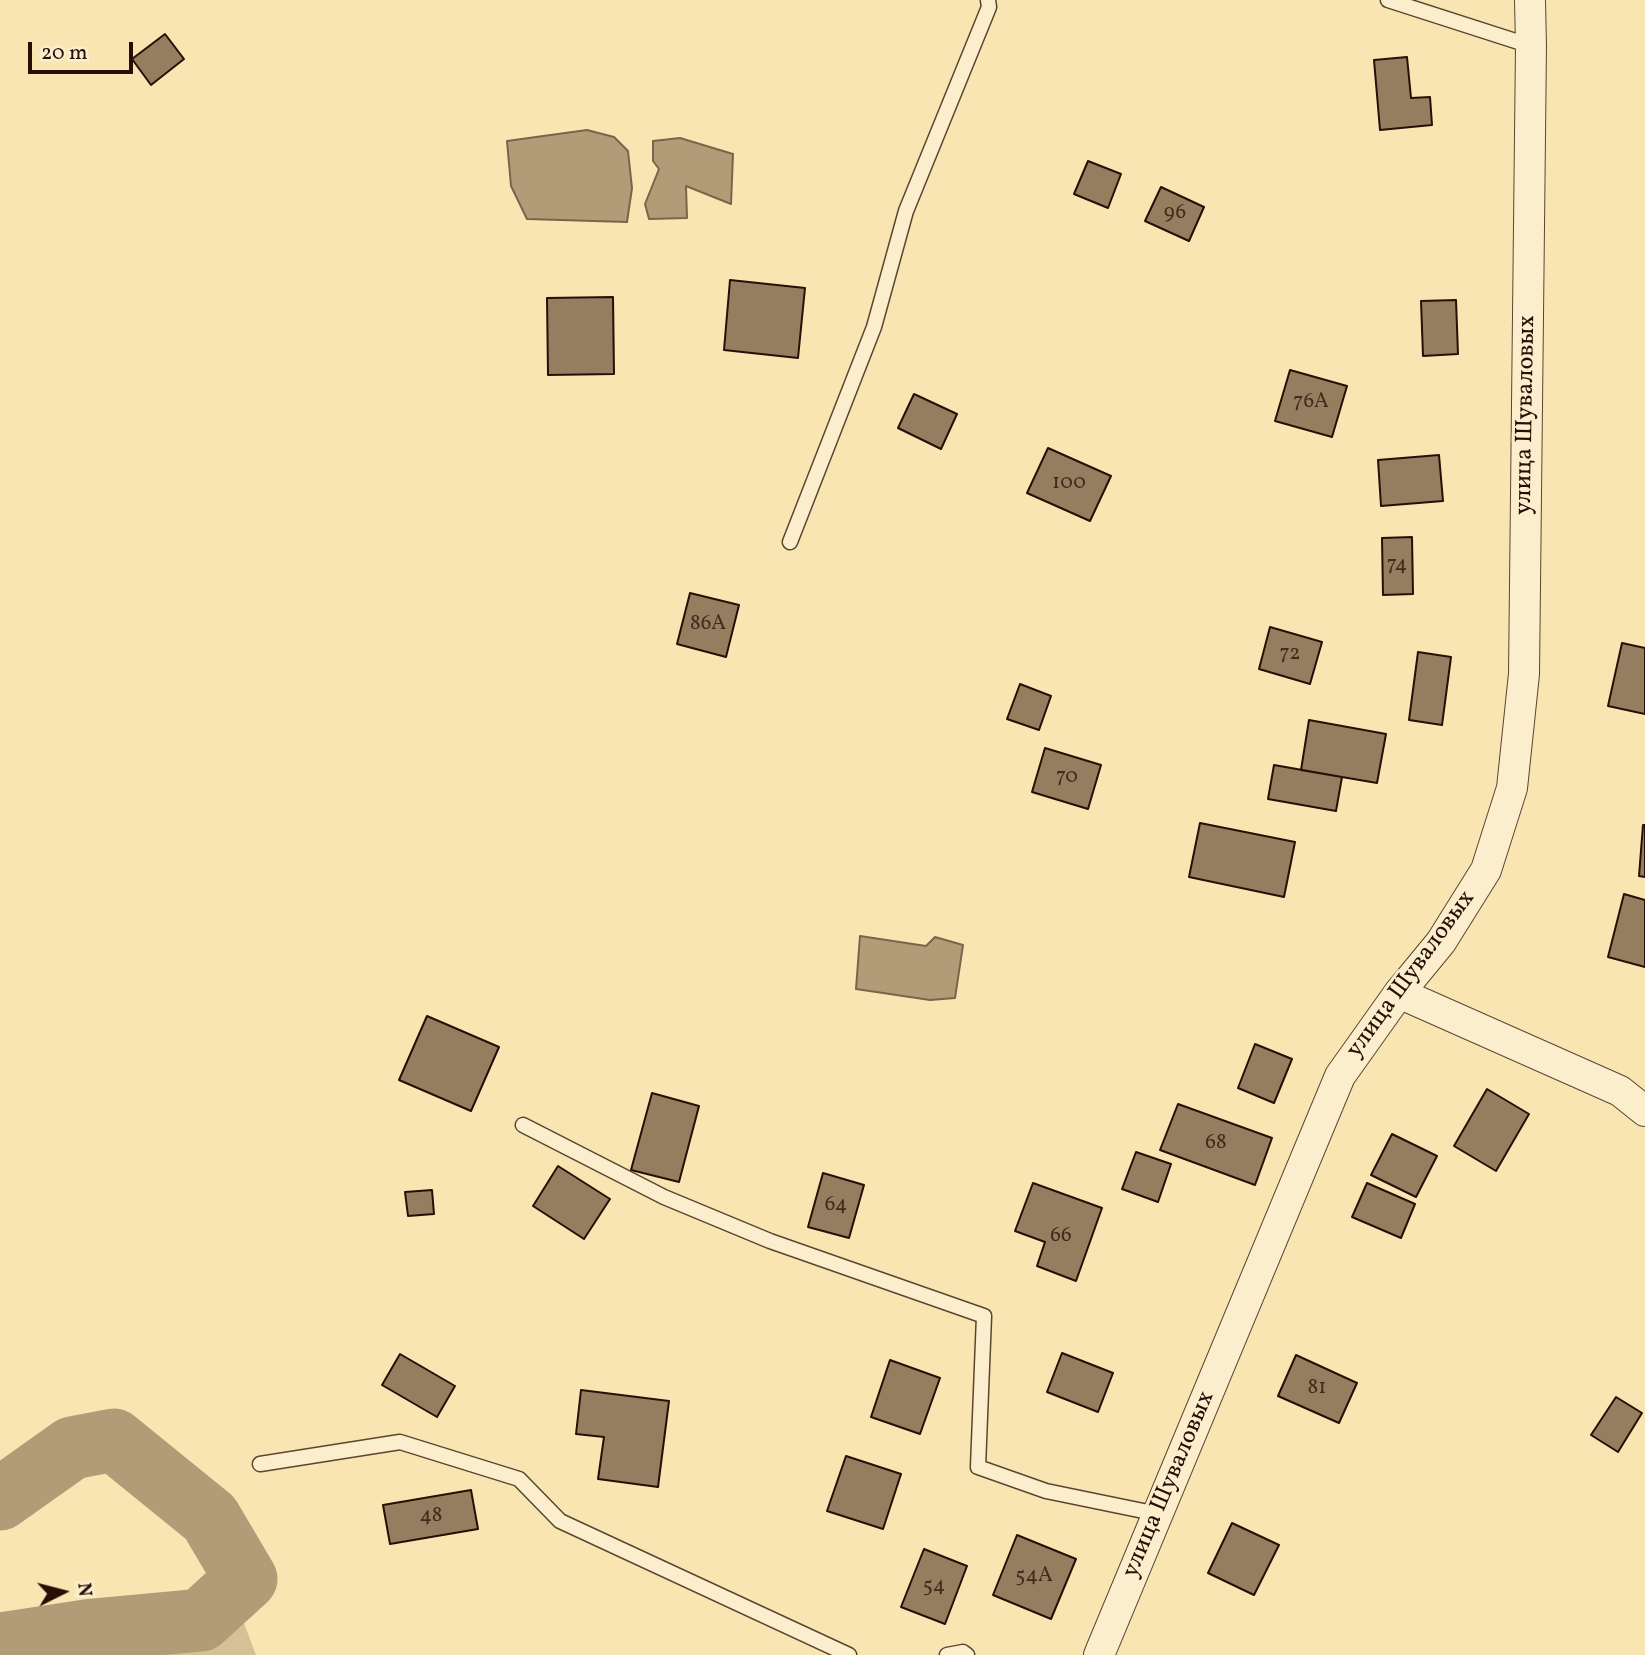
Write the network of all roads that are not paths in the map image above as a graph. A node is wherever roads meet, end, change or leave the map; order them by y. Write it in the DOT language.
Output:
graph roads {
  1 [pos="988,0"];
  2 [pos="1388,0"];
  3 [pos="1530,0"];
  4 [pos="1531,46"];
  5 [pos="790,542"];
  6 [pos="1399,993"];
  7 [pos="1645,1111"];
  8 [pos="523,1125"];
  9 [pos="260,1464"];
  10 [pos="1157,1514"];
  11 [pos="849,1655"];
  12 [pos="947,1655"];
  13 [pos="967,1655"];
  14 [pos="1099,1655"];
  1 -- 5 [label="lane"];
  2 -- 4 [label="lane"];
  3 -- 4 [label="street, улица Шуваловых"];
  4 -- 6 [label="street, улица Шуваловых"];
  6 -- 7 [label="street"];
  6 -- 10 [label="street, улица Шуваловых"];
  8 -- 10 [label="lane"];
  9 -- 11 [label="lane"];
  10 -- 14 [label="street, улица Шуваловых"];
  12 -- 13 [label="lane"];
}
